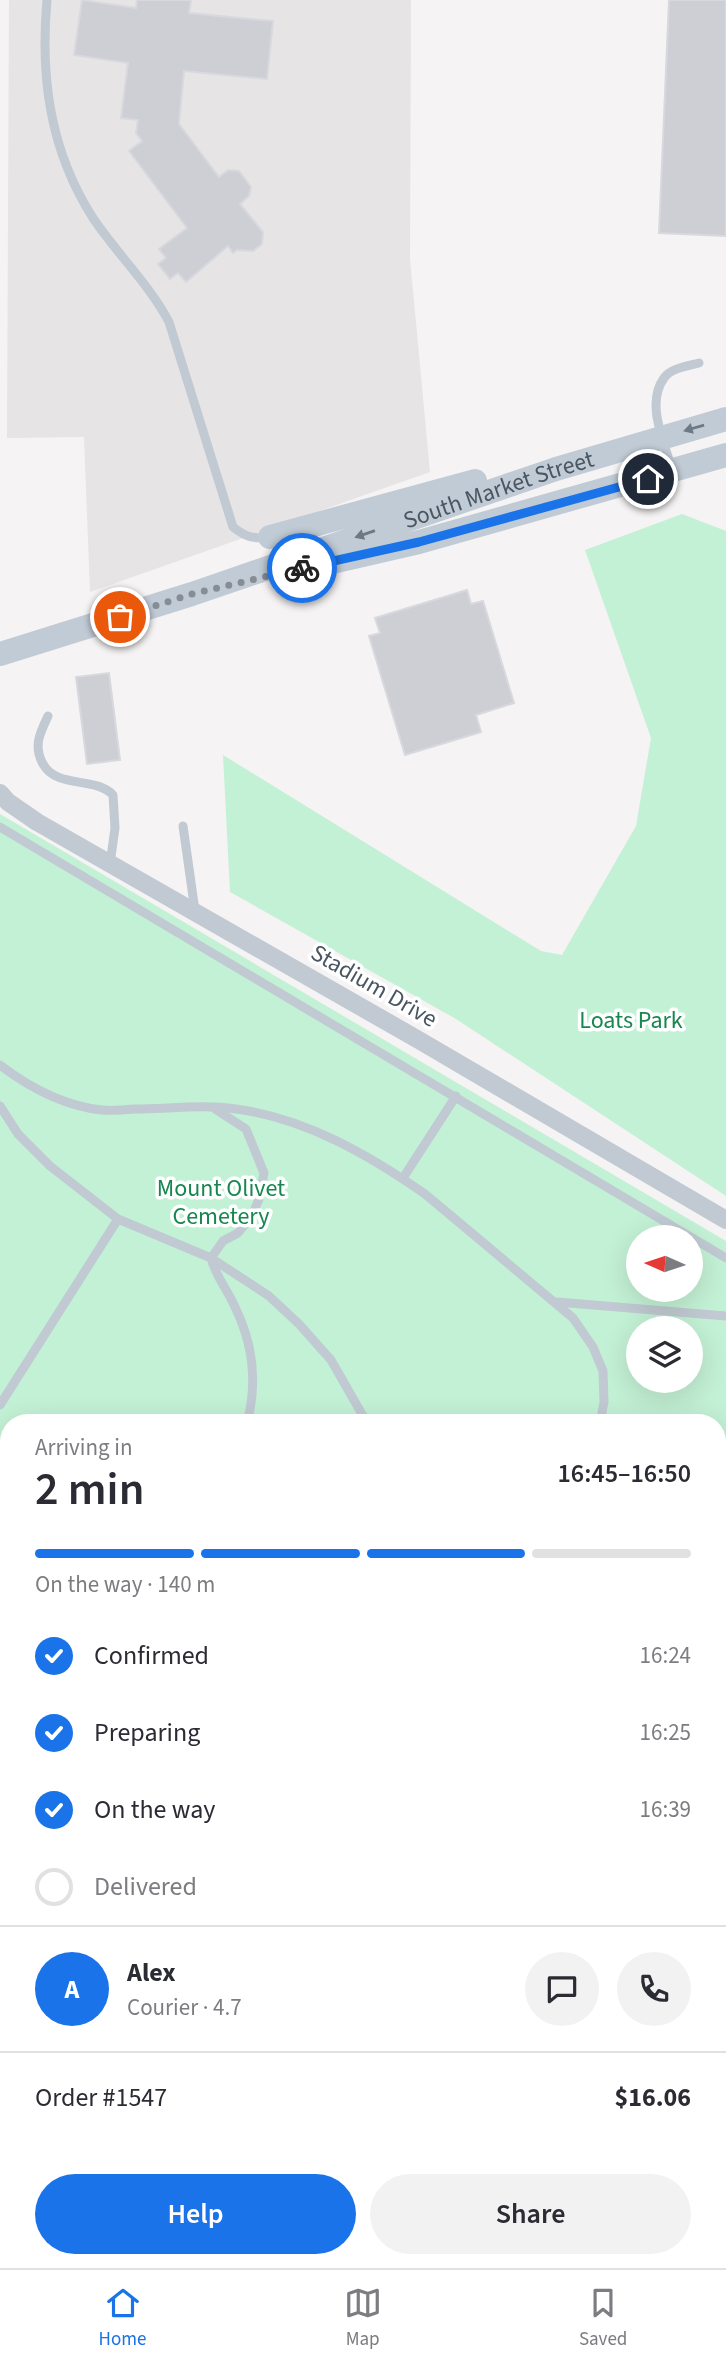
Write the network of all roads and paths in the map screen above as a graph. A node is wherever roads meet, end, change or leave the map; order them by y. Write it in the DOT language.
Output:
graph roads {
  1 [pos="47,0"];
  2 [pos="699,363"];
  3 [pos="726,419"];
  4 [pos="663,437"];
  5 [pos="726,455"];
  6 [pos="556,468"];
  7 [pos="673,472"];
  8 [pos="270,537"];
  9 [pos="192,594"];
  10 [pos="0,654"];
  11 [pos="48,716"];
  12 [pos="0,793"];
  13 [pos="183,826"];
  14 [pos="0,827"];
  15 [pos="110,864"];
  16 [pos="195,913"];
  17 [pos="0,1065"];
  18 [pos="456,1096"];
  19 [pos="0,1106"];
  20 [pos="213,1108"];
  21 [pos="402,1178"];
  22 [pos="118,1220"];
  23 [pos="726,1220"];
  24 [pos="211,1258"];
  25 [pos="726,1258"];
  26 [pos="555,1302"];
  27 [pos="726,1316"];
  28 [pos="0,1405"];
  29 [pos="249,1414"];
  30 [pos="362,1414"];
  31 [pos="602,1414"];
  1 -- 8 [label="lane"];
  2 -- 4 [label="lane"];
  3 -- 4 [label="main road, South Market Street, one-way"];
  4 -- 6 [label="main road, South Market Street"];
  4 -- 7 [label="lane"];
  5 -- 7 [label="main road, South Market Street"];
  6 -- 8 [label="main road"];
  6 -- 9 [label="main road, South Market Street, one-way"];
  7 -- 9 [label="main road, South Market Street"];
  9 -- 10 [label="main road, South Market Street"];
  11 -- 15 [label="lane"];
  12 -- 15 [label="street, Stadium Drive"];
  13 -- 16 [label="lane"];
  14 -- 18 [label="lane"];
  15 -- 16 [label="street, Stadium Drive"];
  16 -- 23 [label="street, Stadium Drive"];
  17 -- 20 [label="lane"];
  18 -- 21 [label="lane"];
  18 -- 25 [label="lane"];
  19 -- 22 [label="lane"];
  20 -- 21 [label="lane"];
  20 -- 24 [label="lane"];
  21 -- 26 [label="lane"];
  22 -- 24 [label="lane"];
  22 -- 28 [label="lane"];
  24 -- 29 [label="lane"];
  24 -- 30 [label="lane"];
  26 -- 27 [label="lane"];
  26 -- 31 [label="lane"];
}
